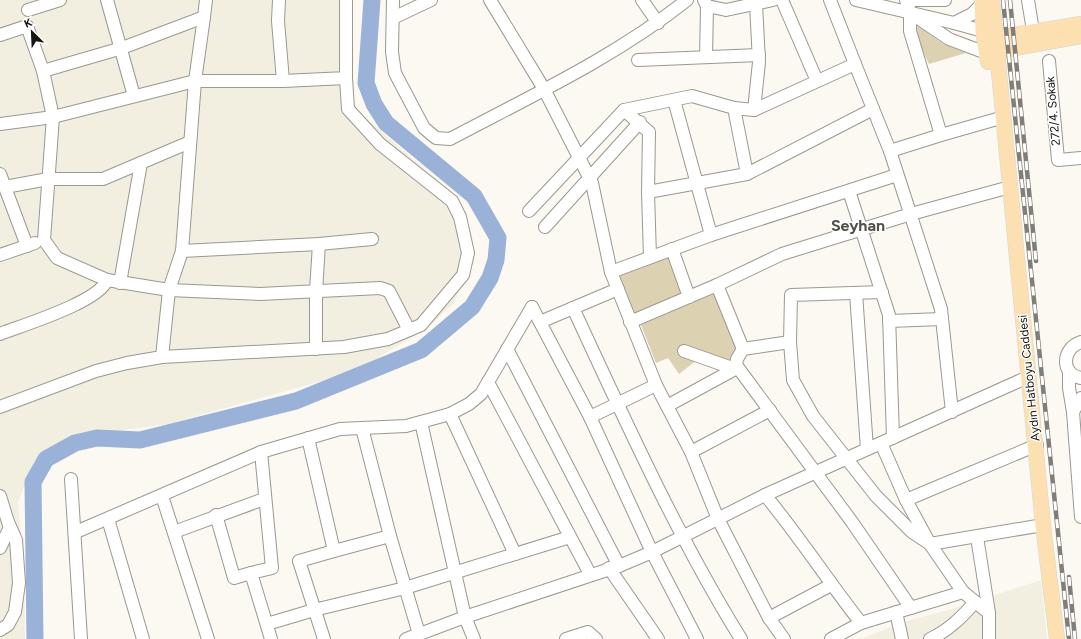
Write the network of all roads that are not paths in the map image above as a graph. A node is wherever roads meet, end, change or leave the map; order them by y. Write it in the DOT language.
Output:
graph roads {
  1 [pos="60,0"];
  2 [pos="107,0"];
  3 [pos="206,0"];
  4 [pos="279,0"];
  5 [pos="346,0"];
  6 [pos="393,0"];
  7 [pos="430,0"];
  8 [pos="490,0"];
  9 [pos="642,0"];
  10 [pos="687,0"];
  11 [pos="782,0"];
  12 [pos="830,0"];
  13 [pos="856,0"];
  14 [pos="906,0"];
  15 [pos="913,0"];
  16 [pos="945,0"];
  17 [pos="1028,0"];
  18 [pos="765,1"];
  19 [pos="985,2"];
  20 [pos="705,3"];
  21 [pos="28,10"];
  22 [pos="910,12"];
  23 [pos="204,17"];
  24 [pos="392,18"];
  25 [pos="658,23"];
  26 [pos="954,23"];
  27 [pos="1081,24"];
  28 [pos="1033,31"];
  29 [pos="0,36"];
  30 [pos="1081,36"];
  31 [pos="990,43"];
  32 [pos="122,48"];
  33 [pos="759,54"];
  34 [pos="706,57"];
  35 [pos="638,60"];
  36 [pos="1049,61"];
  37 [pos="855,64"];
  38 [pos="43,71"];
  39 [pos="346,78"];
  40 [pos="195,81"];
  41 [pos="283,81"];
  42 [pos="817,81"];
  43 [pos="544,89"];
  44 [pos="134,96"];
  45 [pos="674,100"];
  46 [pos="734,108"];
  47 [pos="873,109"];
  48 [pos="624,110"];
  49 [pos="754,110"];
  50 [pos="1004,116"];
  51 [pos="53,117"];
  52 [pos="640,122"];
  53 [pos="0,124"];
  54 [pos="941,135"];
  55 [pos="190,142"];
  56 [pos="890,151"];
  57 [pos="578,158"];
  58 [pos="1081,158"];
  59 [pos="141,163"];
  60 [pos="0,174"];
  61 [pos="747,174"];
  62 [pos="898,175"];
  63 [pos="590,178"];
  64 [pos="48,179"];
  65 [pos="697,185"];
  66 [pos="5,187"];
  67 [pos="1010,187"];
  68 [pos="849,191"];
  69 [pos="648,192"];
  70 [pos="529,211"];
  71 [pos="911,214"];
  72 [pos="545,226"];
  73 [pos="860,229"];
  74 [pos="711,235"];
  75 [pos="372,239"];
  76 [pos="44,240"];
  77 [pos="319,244"];
  78 [pos="27,246"];
  79 [pos="672,249"];
  80 [pos="182,251"];
  81 [pos="0,255"];
  82 [pos="650,257"];
  83 [pos="611,272"];
  84 [pos="107,280"];
  85 [pos="120,282"];
  86 [pos="717,285"];
  87 [pos="618,289"];
  88 [pos="169,290"];
  89 [pos="316,291"];
  90 [pos="882,292"];
  91 [pos="856,293"];
  92 [pos="689,297"];
  93 [pos="573,308"];
  94 [pos="942,319"];
  95 [pos="889,321"];
  96 [pos="540,322"];
  97 [pos="630,322"];
  98 [pos="408,330"];
  99 [pos="0,334"];
  100 [pos="1079,341"];
  101 [pos="790,342"];
  102 [pos="316,349"];
  103 [pos="507,349"];
  104 [pos="743,349"];
  105 [pos="684,351"];
  106 [pos="162,357"];
  107 [pos="735,368"];
  108 [pos="1069,371"];
  109 [pos="1028,377"];
  110 [pos="1081,378"];
  111 [pos="488,382"];
  112 [pos="656,385"];
  113 [pos="1081,398"];
  114 [pos="618,403"];
  115 [pos="667,406"];
  116 [pos="0,407"];
  117 [pos="770,410"];
  118 [pos="952,412"];
  119 [pos="1073,412"];
  120 [pos="450,414"];
  121 [pos="590,417"];
  122 [pos="421,422"];
  123 [pos="362,428"];
  124 [pos="308,438"];
  125 [pos="887,440"];
  126 [pos="1037,445"];
  127 [pos="867,450"];
  128 [pos="261,452"];
  129 [pos="691,452"];
  130 [pos="847,459"];
  131 [pos="815,472"];
  132 [pos="71,479"];
  133 [pos="1080,490"];
  134 [pos="765,495"];
  135 [pos="0,496"];
  136 [pos="162,496"];
  137 [pos="264,500"];
  138 [pos="906,500"];
  139 [pos="216,515"];
  140 [pos="1081,517"];
  141 [pos="108,519"];
  142 [pos="718,519"];
  143 [pos="1043,525"];
  144 [pos="10,527"];
  145 [pos="76,532"];
  146 [pos="174,532"];
  147 [pos="390,536"];
  148 [pos="683,536"];
  149 [pos="570,537"];
  150 [pos="977,537"];
  151 [pos="930,544"];
  152 [pos="0,548"];
  153 [pos="334,551"];
  154 [pos="652,552"];
  155 [pos="515,554"];
  156 [pos="614,567"];
  157 [pos="456,573"];
  158 [pos="251,574"];
  159 [pos="590,574"];
  160 [pos="831,585"];
  161 [pos="405,588"];
  162 [pos="963,592"];
  163 [pos="975,602"];
  164 [pos="911,608"];
  165 [pos="314,610"];
  166 [pos="896,612"];
  167 [pos="989,614"];
  168 [pos="465,617"];
  169 [pos="769,618"];
  170 [pos="861,623"];
  171 [pos="267,624"];
  172 [pos="0,630"];
  173 [pos="419,634"];
  174 [pos="81,639"];
  175 [pos="143,639"];
  176 [pos="208,639"];
  177 [pos="271,639"];
  178 [pos="324,639"];
  179 [pos="406,639"];
  180 [pos="474,639"];
  181 [pos="566,639"];
  182 [pos="596,639"];
  183 [pos="658,639"];
  184 [pos="697,639"];
  185 [pos="740,639"];
  186 [pos="784,639"];
  187 [pos="831,639"];
  188 [pos="902,639"];
  189 [pos="930,639"];
  190 [pos="989,639"];
  191 [pos="1057,639"];
  1 -- 21 [label="street"];
  2 -- 32 [label="street"];
  3 -- 23 [label="street"];
  4 -- 41 [label="street"];
  5 -- 39 [label="street"];
  6 -- 24 [label="street"];
  7 -- 24 [label="street"];
  8 -- 43 [label="street"];
  9 -- 25 [label="street"];
  10 -- 25 [label="street"];
  11 -- 42 [label="street"];
  12 -- 37 [label="street"];
  13 -- 22 [label="street"];
  14 -- 22 [label="street"];
  15 -- 16 [label="street"];
  17 -- 28 [label="street"];
  18 -- 20 [label="street"];
  18 -- 33 [label="street"];
  19 -- 26 [label="street"];
  19 -- 31 [label="main road, Aydın Hatboyu Caddesi"];
  20 -- 34 [label="street"];
  22 -- 26 [label="street"];
  22 -- 31 [label="street"];
  22 -- 54 [label="street"];
  23 -- 32 [label="street"];
  23 -- 40 [label="street"];
  24 -- 43 [label="street"];
  25 -- 43 [label="street"];
  26 -- 31 [label="street"];
  27 -- 28 [label="main road"];
  28 -- 31 [label="main road"];
  29 -- 38 [label="street"];
  30 -- 31 [label="main road"];
  31 -- 50 [label="main road, Aydın Hatboyu Caddesi"];
  32 -- 38 [label="street"];
  32 -- 44 [label="street"];
  33 -- 34 [label="street"];
  33 -- 49 [label="street"];
  34 -- 35 [label="street"];
  36 -- 58 [label="street, 272/4. Sokak"];
  37 -- 42 [label="street"];
  37 -- 47 [label="street"];
  38 -- 51 [label="street"];
  39 -- 41 [label="street"];
  39 -- 98 [label="street"];
  40 -- 41 [label="street"];
  40 -- 44 [label="street"];
  40 -- 55 [label="street"];
  42 -- 49 [label="street"];
  43 -- 57 [label="street"];
  44 -- 51 [label="street"];
  45 -- 46 [label="street"];
  45 -- 48 [label="street"];
  45 -- 65 [label="street"];
  46 -- 49 [label="street"];
  46 -- 61 [label="street"];
  47 -- 56 [label="street"];
  47 -- 61 [label="street"];
  48 -- 52 [label="street"];
  48 -- 57 [label="street"];
  50 -- 54 [label="street"];
  50 -- 67 [label="main road, Aydın Hatboyu Caddesi"];
  51 -- 53 [label="street"];
  51 -- 64 [label="street"];
  52 -- 63 [label="street"];
  52 -- 69 [label="street"];
  54 -- 56 [label="street"];
  55 -- 59 [label="street"];
  55 -- 80 [label="street"];
  56 -- 62 [label="street"];
  57 -- 63 [label="street"];
  57 -- 70 [label="street"];
  59 -- 64 [label="street"];
  59 -- 85 [label="street"];
  60 -- 66 [label="street"];
  61 -- 65 [label="street"];
  62 -- 68 [label="street"];
  62 -- 71 [label="street"];
  63 -- 72 [label="street"];
  63 -- 83 [label="street"];
  64 -- 66 [label="street"];
  64 -- 76 [label="street"];
  65 -- 69 [label="street"];
  65 -- 74 [label="street"];
  66 -- 78 [label="street"];
  67 -- 71 [label="street"];
  67 -- 109 [label="main road, Aydın Hatboyu Caddesi"];
  68 -- 73 [label="street"];
  68 -- 74 [label="street"];
  69 -- 82 [label="street"];
  71 -- 73 [label="street"];
  71 -- 94 [label="street"];
  73 -- 86 [label="street"];
  73 -- 90 [label="street"];
  74 -- 79 [label="street"];
  75 -- 77 [label="street"];
  76 -- 78 [label="street"];
  76 -- 84 [label="street"];
  77 -- 80 [label="street"];
  77 -- 89 [label="street"];
  78 -- 81 [label="street"];
  79 -- 82 [label="street"];
  79 -- 92 [label="street"];
  80 -- 88 [label="street"];
  82 -- 83 [label="street"];
  83 -- 87 [label="street"];
  84 -- 85 [label="street"];
  84 -- 99 [label="street"];
  85 -- 88 [label="street"];
  86 -- 92 [label="street"];
  86 -- 104 [label="street"];
  87 -- 93 [label="street"];
  87 -- 97 [label="street"];
  88 -- 89 [label="street"];
  88 -- 106 [label="street"];
  89 -- 98 [label="street"];
  89 -- 102 [label="street"];
  90 -- 91 [label="street"];
  90 -- 95 [label="street"];
  91 -- 101 [label="street"];
  91 -- 127 [label="street"];
  92 -- 97 [label="street"];
  93 -- 96 [label="street"];
  93 -- 114 [label="street"];
  94 -- 95 [label="street"];
  94 -- 118 [label="street"];
  95 -- 125 [label="street"];
  96 -- 103 [label="street"];
  96 -- 121 [label="street"];
  97 -- 112 [label="street"];
  98 -- 102 [label="street"];
  100 -- 108 [label="street"];
  101 -- 104 [label="street"];
  101 -- 130 [label="street"];
  102 -- 106 [label="street"];
  103 -- 111 [label="street"];
  103 -- 156 [label="street"];
  104 -- 107 [label="street"];
  105 -- 107 [label="street"];
  106 -- 116 [label="street"];
  107 -- 115 [label="street"];
  107 -- 117 [label="street"];
  108 -- 110 [label="street"];
  108 -- 119 [label="street"];
  109 -- 118 [label="street"];
  109 -- 126 [label="main road, Aydın Hatboyu Caddesi"];
  111 -- 120 [label="street"];
  111 -- 149 [label="street"];
  112 -- 114 [label="street"];
  112 -- 115 [label="street"];
  113 -- 119 [label="street"];
  114 -- 121 [label="street"];
  114 -- 148 [label="street"];
  115 -- 129 [label="street"];
  117 -- 129 [label="street"];
  117 -- 131 [label="street"];
  118 -- 125 [label="street"];
  119 -- 133 [label="street"];
  120 -- 122 [label="street"];
  120 -- 155 [label="street"];
  121 -- 154 [label="street"];
  122 -- 123 [label="street"];
  122 -- 157 [label="street"];
  123 -- 124 [label="street"];
  123 -- 147 [label="street"];
  124 -- 128 [label="street"];
  124 -- 153 [label="street"];
  125 -- 127 [label="street"];
  125 -- 138 [label="street"];
  126 -- 138 [label="street"];
  126 -- 143 [label="main road, Aydın Hatboyu Caddesi"];
  127 -- 130 [label="street"];
  128 -- 136 [label="street"];
  128 -- 137 [label="street"];
  129 -- 142 [label="street"];
  130 -- 131 [label="street"];
  130 -- 151 [label="street"];
  131 -- 134 [label="street"];
  131 -- 164 [label="street"];
  132 -- 145 [label="street"];
  133 -- 140 [label="street"];
  134 -- 142 [label="street"];
  134 -- 160 [label="street"];
  135 -- 144 [label="street"];
  136 -- 141 [label="street"];
  136 -- 146 [label="street"];
  137 -- 139 [label="street"];
  137 -- 158 [label="street"];
  138 -- 151 [label="street"];
  139 -- 146 [label="street"];
  139 -- 158 [label="street"];
  141 -- 145 [label="street"];
  141 -- 175 [label="street"];
  142 -- 148 [label="street"];
  142 -- 169 [label="street"];
  143 -- 150 [label="street"];
  143 -- 191 [label="main road, Aydın Hatboyu Caddesi"];
  144 -- 152 [label="street"];
  144 -- 172 [label="street"];
  145 -- 174 [label="street"];
  146 -- 176 [label="street"];
  147 -- 153 [label="street"];
  147 -- 161 [label="street"];
  148 -- 154 [label="street"];
  148 -- 185 [label="street"];
  149 -- 155 [label="street"];
  149 -- 159 [label="street"];
  150 -- 151 [label="street"];
  150 -- 167 [label="street"];
  151 -- 162 [label="street"];
  153 -- 165 [label="street"];
  154 -- 156 [label="street"];
  154 -- 184 [label="street"];
  155 -- 157 [label="street"];
  156 -- 159 [label="street"];
  156 -- 183 [label="street"];
  157 -- 161 [label="street"];
  157 -- 168 [label="street"];
  158 -- 171 [label="street"];
  159 -- 168 [label="street"];
  160 -- 169 [label="street"];
  160 -- 170 [label="street"];
  161 -- 165 [label="street"];
  161 -- 173 [label="street"];
  162 -- 163 [label="street"];
  162 -- 164 [label="street"];
  163 -- 167 [label="street"];
  163 -- 189 [label="street"];
  164 -- 166 [label="street"];
  165 -- 171 [label="street"];
  165 -- 178 [label="street"];
  166 -- 170 [label="street"];
  166 -- 188 [label="street"];
  167 -- 190 [label="street"];
  168 -- 173 [label="street"];
  168 -- 180 [label="street"];
  169 -- 186 [label="street"];
  170 -- 187 [label="street"];
  171 -- 177 [label="street"];
  173 -- 179 [label="street"];
  181 -- 182 [label="street"];
}
